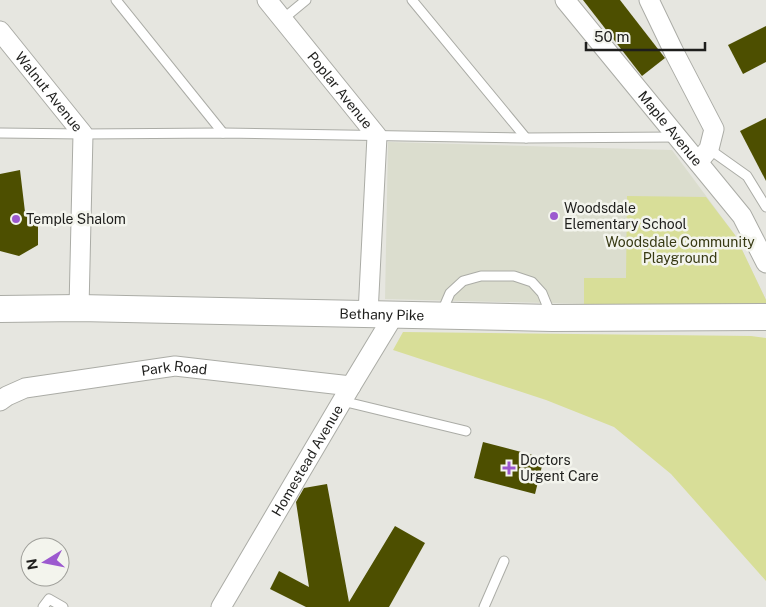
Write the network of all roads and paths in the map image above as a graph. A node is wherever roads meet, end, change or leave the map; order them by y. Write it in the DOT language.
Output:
graph roads {
  1 [pos="116,0"];
  2 [pos="267,0"];
  3 [pos="306,0"];
  4 [pos="412,0"];
  5 [pos="564,0"];
  6 [pos="649,0"];
  7 [pos="283,19"];
  8 [pos="0,31"];
  9 [pos="0,133"];
  10 [pos="223,133"];
  11 [pos="83,134"];
  12 [pos="377,136"];
  13 [pos="677,136"];
  14 [pos="526,138"];
  15 [pos="703,155"];
  16 [pos="766,207"];
  17 [pos="766,263"];
  18 [pos="79,308"];
  19 [pos="0,309"];
  20 [pos="368,314"];
  21 [pos="394,314"];
  22 [pos="440,316"];
  23 [pos="766,316"];
  24 [pos="552,318"];
  25 [pos="347,394"];
  26 [pos="0,401"];
  27 [pos="466,431"];
  28 [pos="504,561"];
  29 [pos="43,607"];
  30 [pos="63,607"];
  31 [pos="221,607"];
  32 [pos="484,607"];
  1 -- 10 [label="lane"];
  2 -- 7 [label="street, Poplar Avenue"];
  3 -- 7 [label="lane"];
  4 -- 14 [label="lane"];
  5 -- 13 [label="street, Maple Avenue"];
  6 -- 15 [label="street"];
  7 -- 12 [label="street, Poplar Avenue"];
  8 -- 11 [label="street, Walnut Avenue"];
  9 -- 11 [label="lane"];
  10 -- 11 [label="lane"];
  10 -- 12 [label="lane"];
  11 -- 18 [label="street, Walnut Avenue"];
  12 -- 14 [label="lane"];
  12 -- 20 [label="street, Poplar Avenue"];
  13 -- 14 [label="lane"];
  13 -- 15 [label="street, Maple Avenue"];
  15 -- 16 [label="lane"];
  15 -- 17 [label="street, Maple Avenue"];
  18 -- 19 [label="main road, Bethany Pike"];
  18 -- 20 [label="main road, Bethany Pike"];
  20 -- 21 [label="main road, Bethany Pike"];
  21 -- 22 [label="main road, Bethany Pike"];
  21 -- 25 [label="street, Homestead Avenue"];
  22 -- 24 [label="main road, Bethany Pike"];
  22 -- 24 [label="lane"];
  23 -- 24 [label="main road, Bethany Pike"];
  25 -- 26 [label="street, Park Road"];
  25 -- 27 [label="lane"];
  25 -- 31 [label="street, Homestead Avenue"];
  28 -- 32 [label="lane"];
  29 -- 30 [label="lane"];
}
